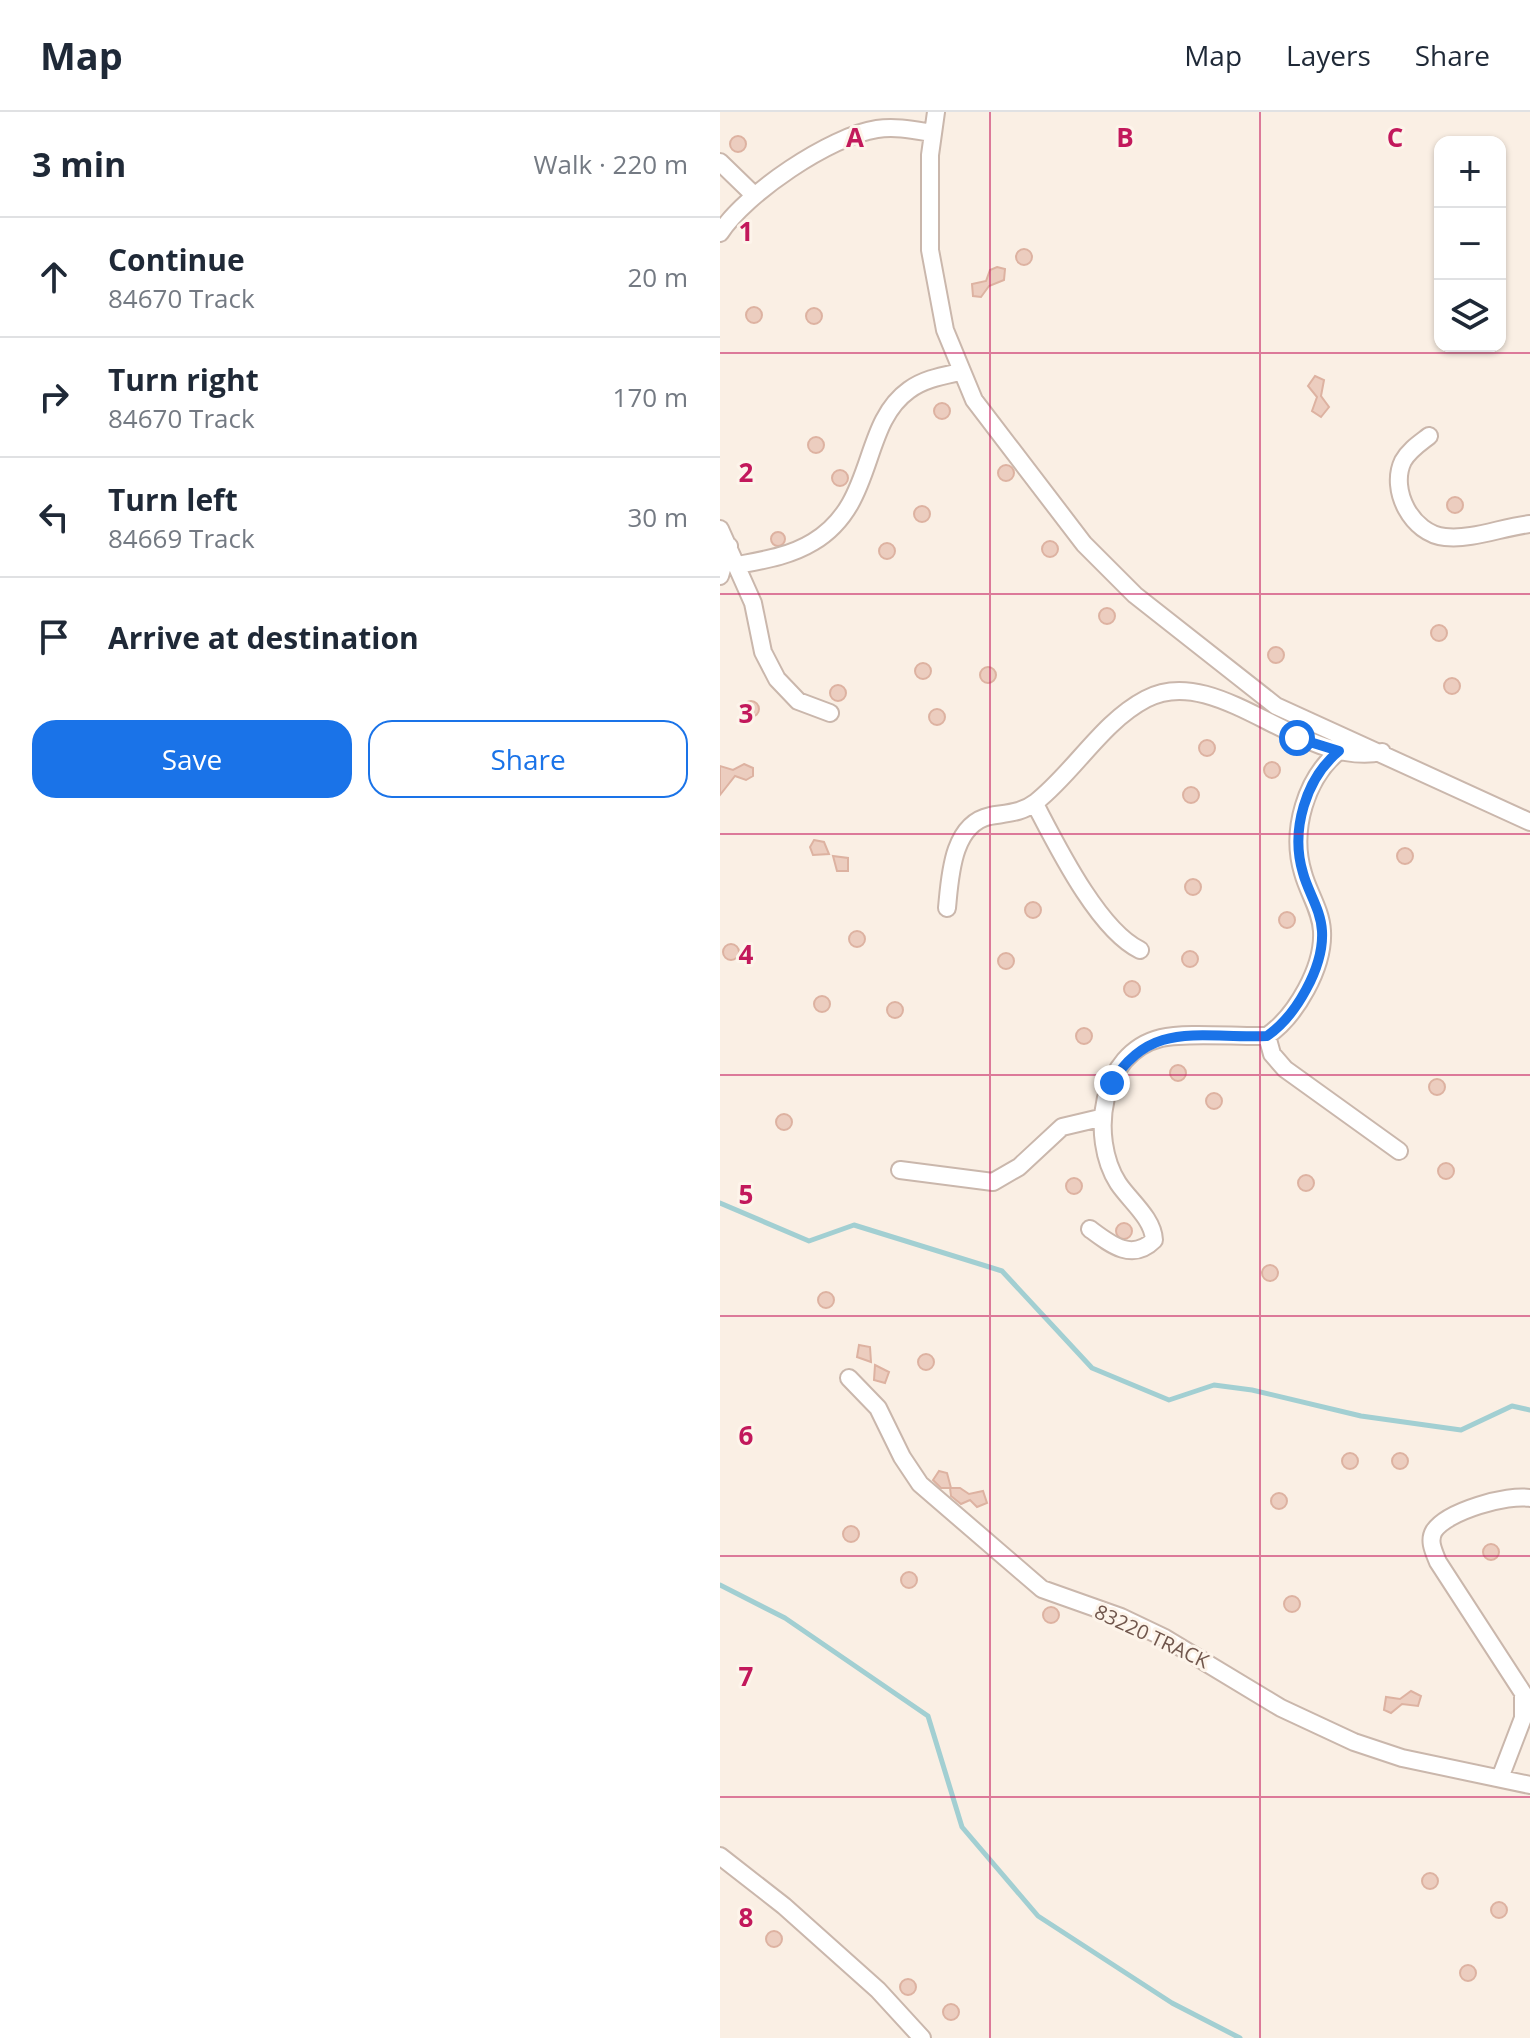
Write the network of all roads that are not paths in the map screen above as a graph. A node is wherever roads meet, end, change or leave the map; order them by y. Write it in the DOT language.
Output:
graph roads {
  1 [pos="936,112"];
  2 [pos="932,133"];
  3 [pos="720,162"];
  4 [pos="754,195"];
  5 [pos="720,233"];
  6 [pos="960,372"];
  7 [pos="1429,436"];
  8 [pos="1530,524"];
  9 [pos="720,529"];
  10 [pos="729,546"];
  11 [pos="738,565"];
  12 [pos="720,576"];
  13 [pos="830,713"];
  14 [pos="1339,751"];
  15 [pos="1383,752"];
  16 [pos="1035,804"];
  17 [pos="1530,822"];
  18 [pos="947,908"];
  19 [pos="1140,950"];
  20 [pos="1267,1036"];
  21 [pos="1100,1118"];
  22 [pos="1399,1151"];
  23 [pos="900,1170"];
  24 [pos="1090,1229"];
  25 [pos="849,1378"];
  26 [pos="1530,1498"];
  27 [pos="1500,1778"];
  28 [pos="1530,1785"];
  29 [pos="720,1856"];
  30 [pos="922,2038"];
  1 -- 2 [label="street"];
  2 -- 4 [label="street"];
  2 -- 6 [label="street"];
  3 -- 4 [label="street"];
  4 -- 5 [label="street"];
  6 -- 11 [label="street"];
  6 -- 15 [label="street"];
  7 -- 8 [label="street"];
  9 -- 10 [label="street"];
  10 -- 11 [label="street"];
  10 -- 12 [label="street"];
  11 -- 13 [label="street"];
  14 -- 15 [label="street"];
  14 -- 16 [label="street"];
  14 -- 20 [label="street"];
  15 -- 17 [label="street"];
  16 -- 18 [label="street"];
  16 -- 19 [label="street"];
  20 -- 21 [label="street"];
  20 -- 22 [label="street"];
  21 -- 23 [label="street"];
  21 -- 24 [label="street"];
  25 -- 27 [label="street, 83220 TRACK"];
  26 -- 27 [label="street"];
  27 -- 28 [label="street, 83220 TRACK"];
  29 -- 30 [label="street"];
}
